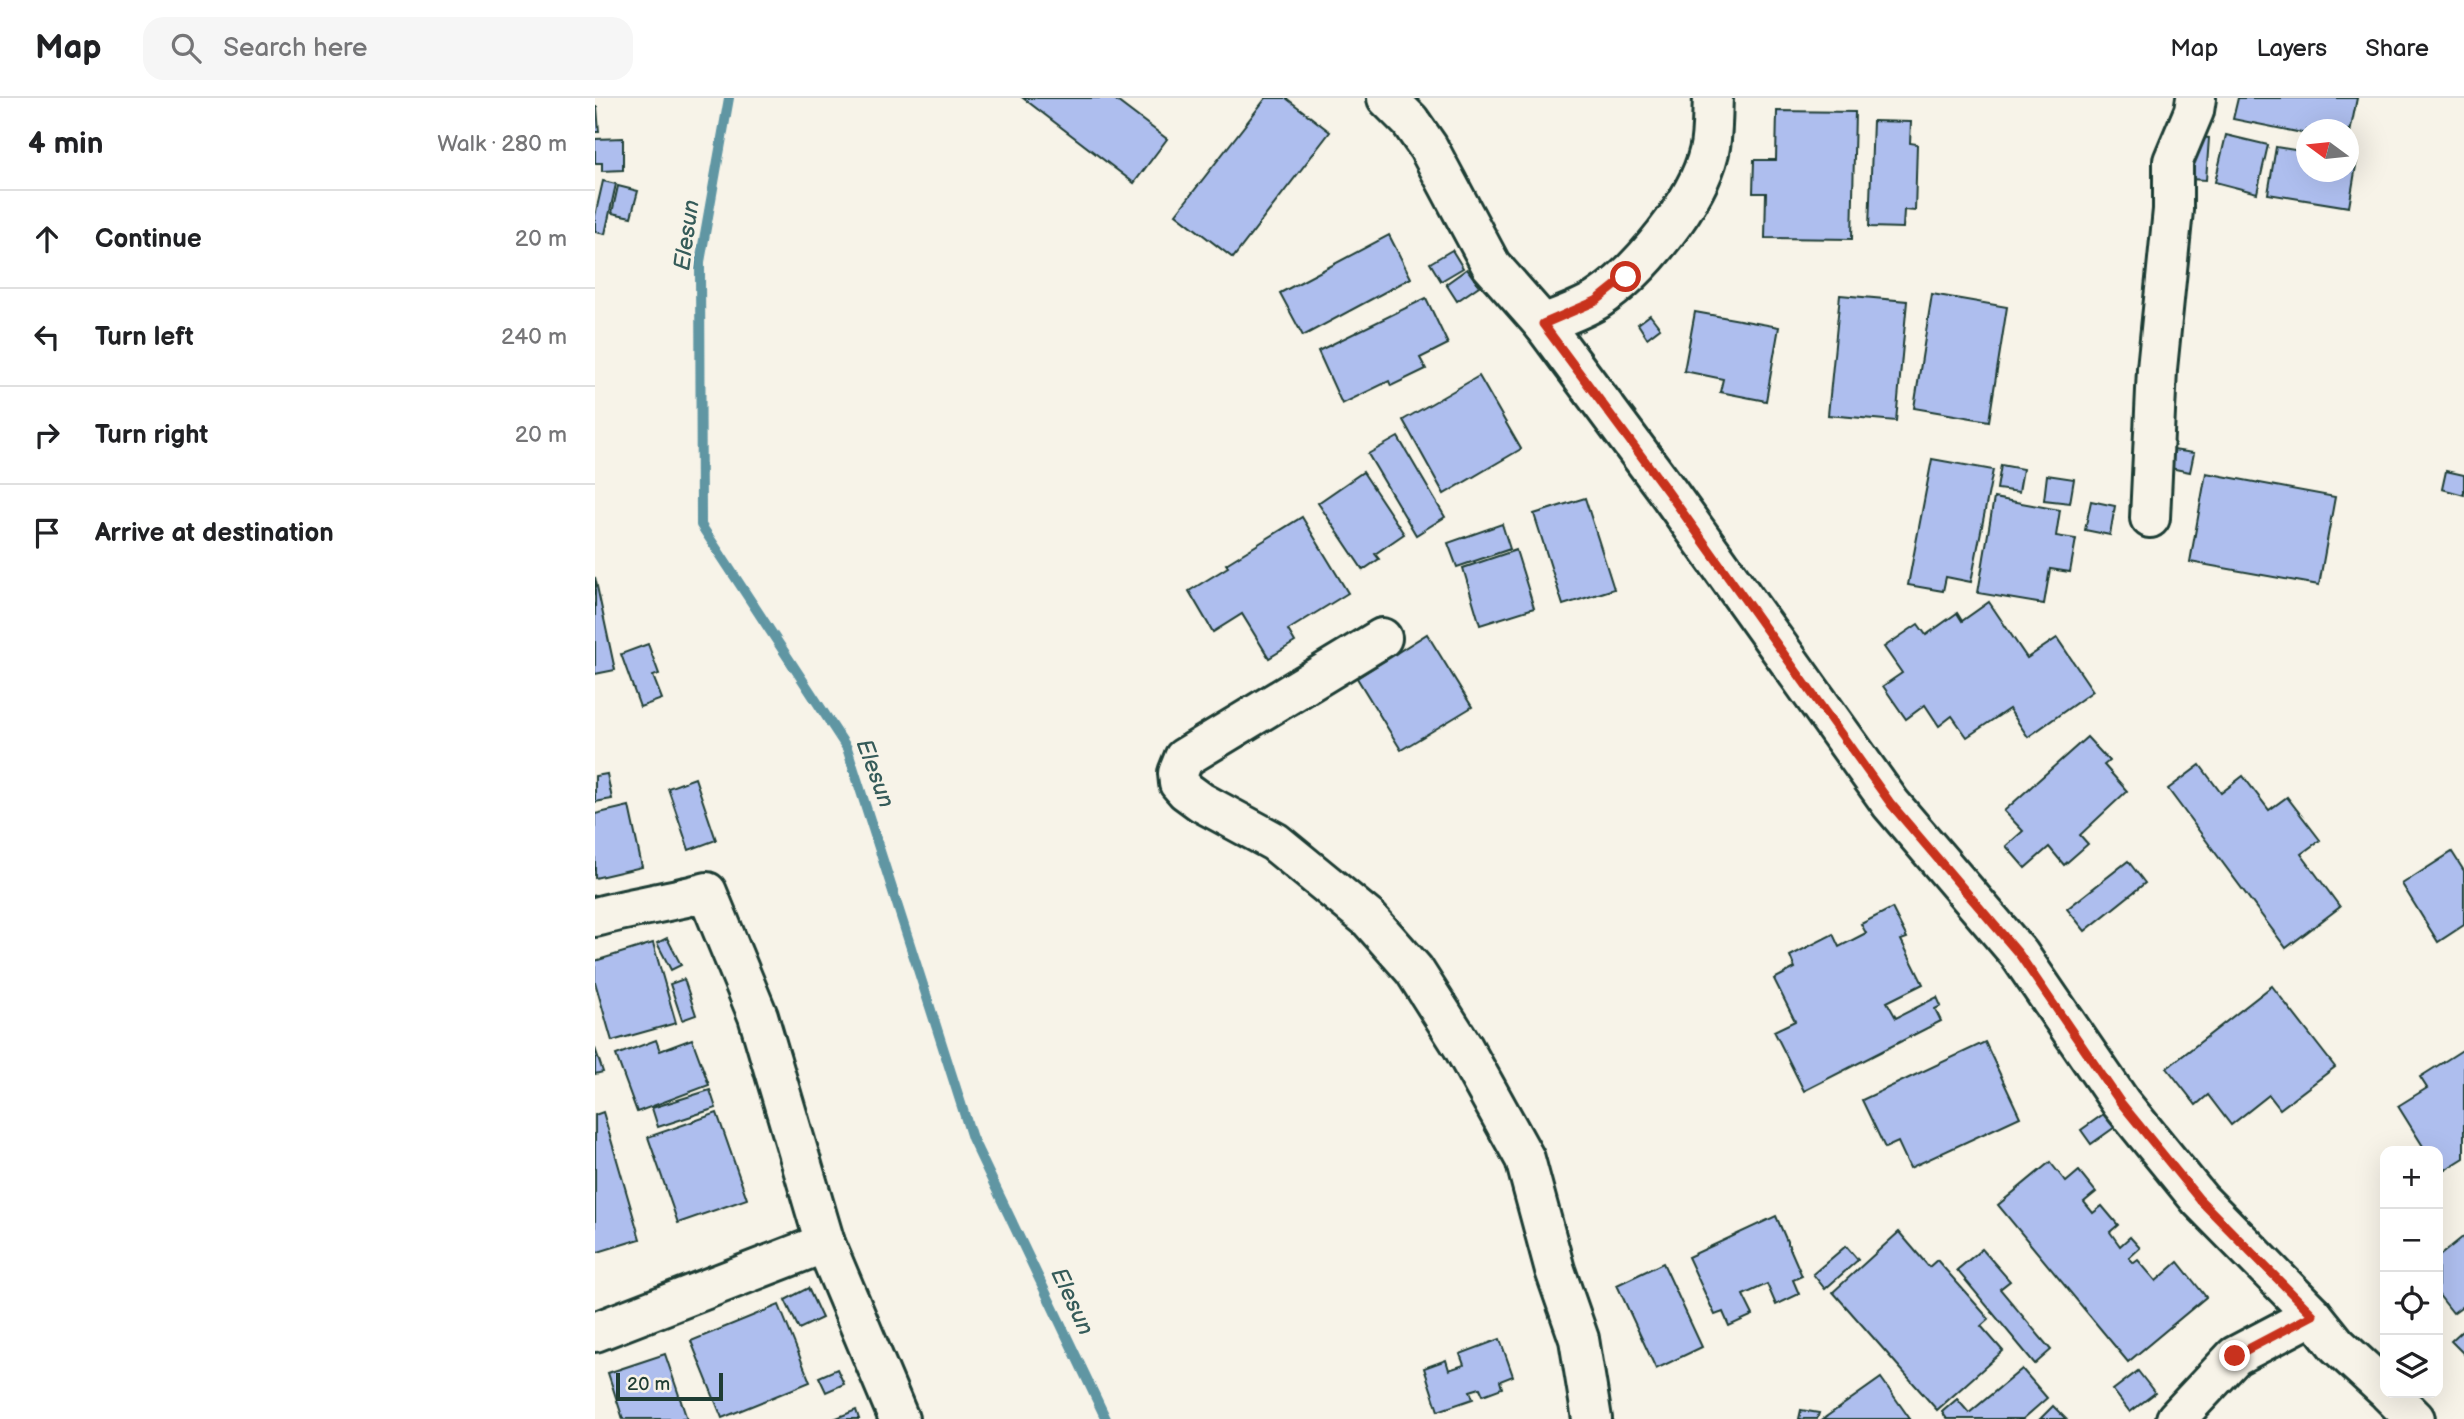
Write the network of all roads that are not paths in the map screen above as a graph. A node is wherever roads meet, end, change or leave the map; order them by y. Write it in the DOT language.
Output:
graph roads {
  1 [pos="1387,98"];
  2 [pos="1713,98"];
  3 [pos="2196,98"];
  4 [pos="1543,324"];
  5 [pos="2150,518"];
  6 [pos="1382,638"];
  7 [pos="595,917"];
  8 [pos="825,1243"];
  9 [pos="2313,1315"];
  10 [pos="595,1332"];
  11 [pos="2380,1385"];
  12 [pos="2394,1398"];
  13 [pos="899,1419"];
  14 [pos="1591,1419"];
  15 [pos="2176,1419"];
  16 [pos="2415,1419"];
  1 -- 4 [label="street"];
  2 -- 4 [label="street"];
  3 -- 5 [label="street"];
  4 -- 9 [label="street"];
  6 -- 14 [label="street"];
  7 -- 8 [label="street"];
  8 -- 10 [label="street"];
  8 -- 13 [label="street"];
  9 -- 11 [label="street"];
  9 -- 15 [label="street"];
  12 -- 16 [label="street"];
}
